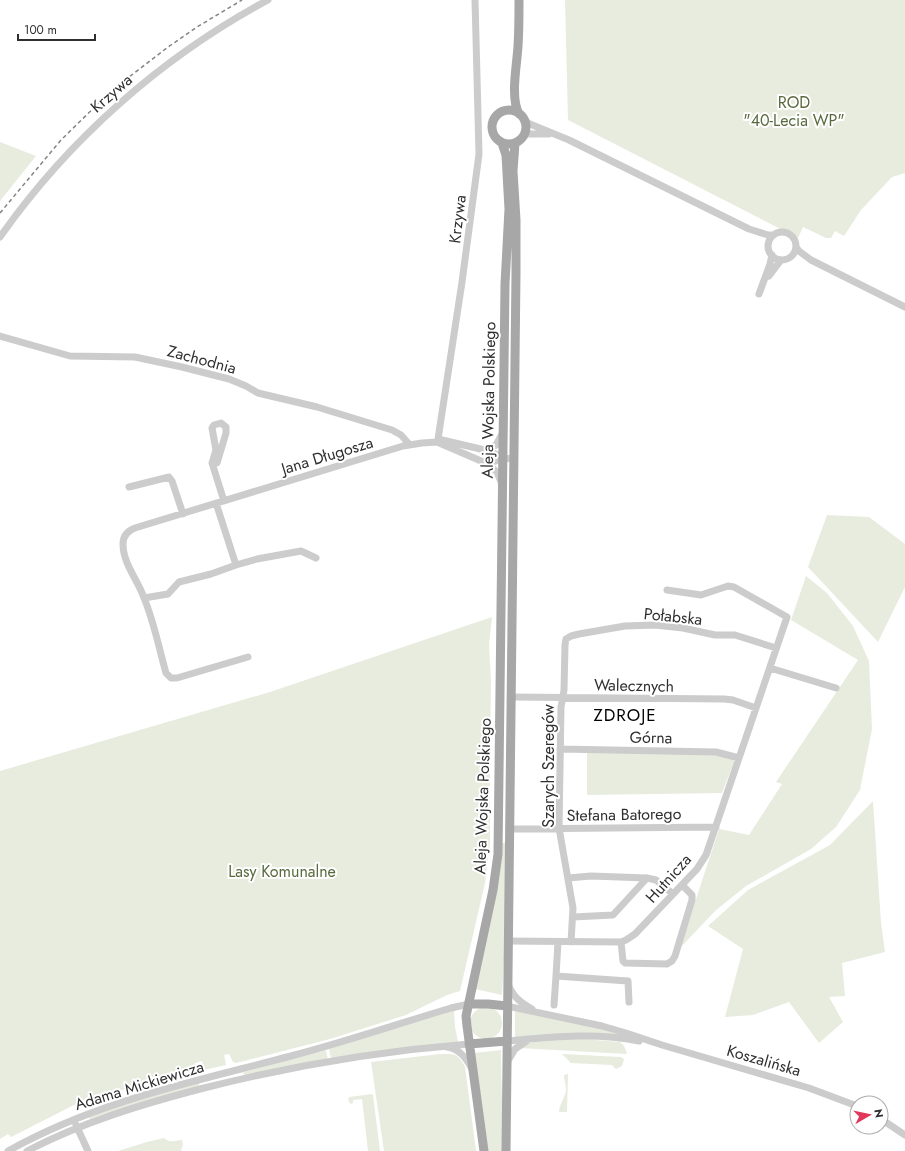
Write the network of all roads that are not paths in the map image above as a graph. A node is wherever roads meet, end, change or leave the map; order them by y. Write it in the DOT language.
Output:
graph roads {
  1 [pos="268,0"];
  2 [pos="475,0"];
  3 [pos="519,0"];
  4 [pos="515,78"];
  5 [pos="502,112"];
  6 [pos="522,117"];
  7 [pos="524,134"];
  8 [pos="556,135"];
  9 [pos="502,143"];
  10 [pos="515,143"];
  11 [pos="749,229"];
  12 [pos="773,235"];
  13 [pos="0,238"];
  14 [pos="768,246"];
  15 [pos="796,247"];
  16 [pos="772,255"];
  17 [pos="792,256"];
  18 [pos="780,260"];
  19 [pos="811,260"];
  20 [pos="764,282"];
  21 [pos="759,294"];
  22 [pos="905,306"];
  23 [pos="0,336"];
  24 [pos="504,376"];
  25 [pos="515,377"];
  26 [pos="503,430"];
  27 [pos="438,441"];
  28 [pos="410,444"];
  29 [pos="486,450"];
  30 [pos="502,458"];
  31 [pos="514,458"];
  32 [pos="212,463"];
  33 [pos="488,464"];
  34 [pos="502,486"];
  35 [pos="128,487"];
  36 [pos="224,501"];
  37 [pos="216,504"];
  38 [pos="183,514"];
  39 [pos="316,558"];
  40 [pos="236,565"];
  41 [pos="667,590"];
  42 [pos="144,598"];
  43 [pos="566,639"];
  44 [pos="776,648"];
  45 [pos="248,657"];
  46 [pos="500,659"];
  47 [pos="511,660"];
  48 [pos="770,668"];
  49 [pos="836,688"];
  50 [pos="511,697"];
  51 [pos="562,698"];
  52 [pos="756,708"];
  53 [pos="560,749"];
  54 [pos="740,758"];
  55 [pos="716,827"];
  56 [pos="560,828"];
  57 [pos="509,829"];
  58 [pos="568,878"];
  59 [pos="647,878"];
  60 [pos="682,885"];
  61 [pos="673,894"];
  62 [pos="573,917"];
  63 [pos="508,941"];
  64 [pos="558,942"];
  65 [pos="571,942"];
  66 [pos="621,942"];
  67 [pos="556,976"];
  68 [pos="508,981"];
  69 [pos="629,1002"];
  70 [pos="469,1004"];
  71 [pos="554,1005"];
  72 [pos="507,1006"];
  73 [pos="539,1013"];
  74 [pos="530,1039"];
  75 [pos="507,1041"];
  76 [pos="469,1044"];
  77 [pos="662,1045"];
  78 [pos="442,1046"];
  79 [pos="237,1070"];
  80 [pos="506,1070"];
  81 [pos="473,1072"];
  82 [pos="239,1080"];
  83 [pos="849,1103"];
  84 [pos="73,1119"];
  85 [pos="889,1124"];
  86 [pos="77,1127"];
  87 [pos="905,1135"];
  88 [pos="8,1151"];
  89 [pos="27,1151"];
  90 [pos="88,1151"];
  91 [pos="484,1151"];
  92 [pos="506,1151"];
  1 -- 13 [label="street, Krzywa"];
  2 -- 27 [label="street, Krzywa"];
  3 -- 4 [label="main road"];
  4 -- 5 [label="main road"];
  4 -- 6 [label="main road"];
  5 -- 6 [label="main road"];
  5 -- 9 [label="main road"];
  6 -- 7 [label="main road"];
  6 -- 8 [label="street"];
  7 -- 8 [label="street"];
  7 -- 10 [label="main road"];
  8 -- 11 [label="street"];
  9 -- 10 [label="main road"];
  9 -- 24 [label="main road, Aleja Wojska Polskiego"];
  10 -- 25 [label="main road, Aleja Wojska Polskiego"];
  11 -- 12 [label="street"];
  11 -- 14 [label="street"];
  12 -- 14 [label="street"];
  12 -- 15 [label="street"];
  14 -- 16 [label="street"];
  15 -- 17 [label="street"];
  15 -- 19 [label="street"];
  16 -- 18 [label="street"];
  16 -- 20 [label="street"];
  17 -- 18 [label="street"];
  17 -- 19 [label="street"];
  18 -- 20 [label="street"];
  19 -- 22 [label="street"];
  20 -- 21 [label="street"];
  23 -- 28 [label="street, Zachodnia"];
  24 -- 25 [label="main road"];
  24 -- 26 [label="main road, Aleja Wojska Polskiego"];
  25 -- 31 [label="main road, Aleja Wojska Polskiego"];
  26 -- 29 [label="street"];
  26 -- 30 [label="main road, Aleja Wojska Polskiego"];
  27 -- 28 [label="street, Jana Długosza"];
  27 -- 29 [label="street"];
  27 -- 33 [label="street"];
  28 -- 36 [label="street, Jana Długosza"];
  29 -- 30 [label="street"];
  30 -- 31 [label="street"];
  30 -- 33 [label="street"];
  30 -- 34 [label="main road, Aleja Wojska Polskiego"];
  31 -- 47 [label="main road, Aleja Wojska Polskiego"];
  32 -- 32 [label="street"];
  32 -- 36 [label="street"];
  33 -- 34 [label="street"];
  34 -- 46 [label="main road, Aleja Wojska Polskiego"];
  35 -- 38 [label="street"];
  36 -- 37 [label="street, Jana Długosza"];
  37 -- 38 [label="street, Jana Długosza"];
  37 -- 40 [label="street"];
  38 -- 42 [label="street, Jana Długosza"];
  39 -- 40 [label="street"];
  40 -- 42 [label="street"];
  41 -- 44 [label="street, Hutnicza"];
  42 -- 45 [label="street, Jana Długosza"];
  43 -- 44 [label="street, Połabska"];
  43 -- 51 [label="street, Szarych Szeregów"];
  44 -- 48 [label="street, Hutnicza"];
  46 -- 47 [label="main road"];
  46 -- 70 [label="main road, Aleja Wojska Polskiego"];
  47 -- 50 [label="main road, Aleja Wojska Polskiego"];
  48 -- 49 [label="street"];
  48 -- 52 [label="street, Hutnicza"];
  50 -- 51 [label="street, Walecznych"];
  50 -- 57 [label="main road, Aleja Wojska Polskiego"];
  51 -- 52 [label="street, Walecznych"];
  51 -- 53 [label="street, Szarych Szeregów"];
  52 -- 54 [label="street, Hutnicza"];
  53 -- 54 [label="street, Górna"];
  53 -- 56 [label="street, Szarych Szeregów"];
  54 -- 55 [label="street, Hutnicza"];
  55 -- 56 [label="street, Stefana Batorego"];
  55 -- 60 [label="street, Hutnicza"];
  56 -- 57 [label="street, Stefana Batorego"];
  56 -- 58 [label="street, Szarych Szeregów"];
  57 -- 63 [label="main road, Aleja Wojska Polskiego"];
  58 -- 59 [label="street"];
  58 -- 62 [label="street, Szarych Szeregów"];
  59 -- 61 [label="street"];
  59 -- 62 [label="street"];
  60 -- 61 [label="street, Hutnicza"];
  60 -- 66 [label="street"];
  61 -- 66 [label="street, Hutnicza"];
  62 -- 65 [label="street, Szarych Szeregów"];
  63 -- 64 [label="street"];
  63 -- 68 [label="main road, Aleja Wojska Polskiego"];
  64 -- 65 [label="street"];
  64 -- 67 [label="street"];
  65 -- 66 [label="street"];
  67 -- 69 [label="street"];
  67 -- 71 [label="street"];
  68 -- 72 [label="main road, Aleja Wojska Polskiego"];
  68 -- 73 [label="street"];
  70 -- 72 [label="main road"];
  70 -- 76 [label="main road, Aleja Wojska Polskiego"];
  70 -- 79 [label="street, Adama Mickiewicza"];
  72 -- 73 [label="street, Koszalińska"];
  72 -- 75 [label="main road, Aleja Wojska Polskiego"];
  73 -- 77 [label="street, Koszalińska"];
  74 -- 75 [label="street, Koszalińska"];
  74 -- 77 [label="street, Koszalińska"];
  74 -- 80 [label="street"];
  75 -- 76 [label="main road"];
  75 -- 80 [label="main road"];
  76 -- 78 [label="street, Adama Mickiewicza"];
  76 -- 81 [label="main road"];
  77 -- 83 [label="street, Koszalińska"];
  78 -- 81 [label="street"];
  78 -- 82 [label="street, Adama Mickiewicza"];
  79 -- 82 [label="street"];
  79 -- 84 [label="street, Adama Mickiewicza"];
  80 -- 92 [label="main road"];
  81 -- 91 [label="main road"];
  82 -- 86 [label="street, Adama Mickiewicza"];
  84 -- 86 [label="street"];
  84 -- 88 [label="street, Adama Mickiewicza"];
  85 -- 87 [label="street"];
  86 -- 89 [label="street, Adama Mickiewicza"];
  86 -- 90 [label="street"];
}
